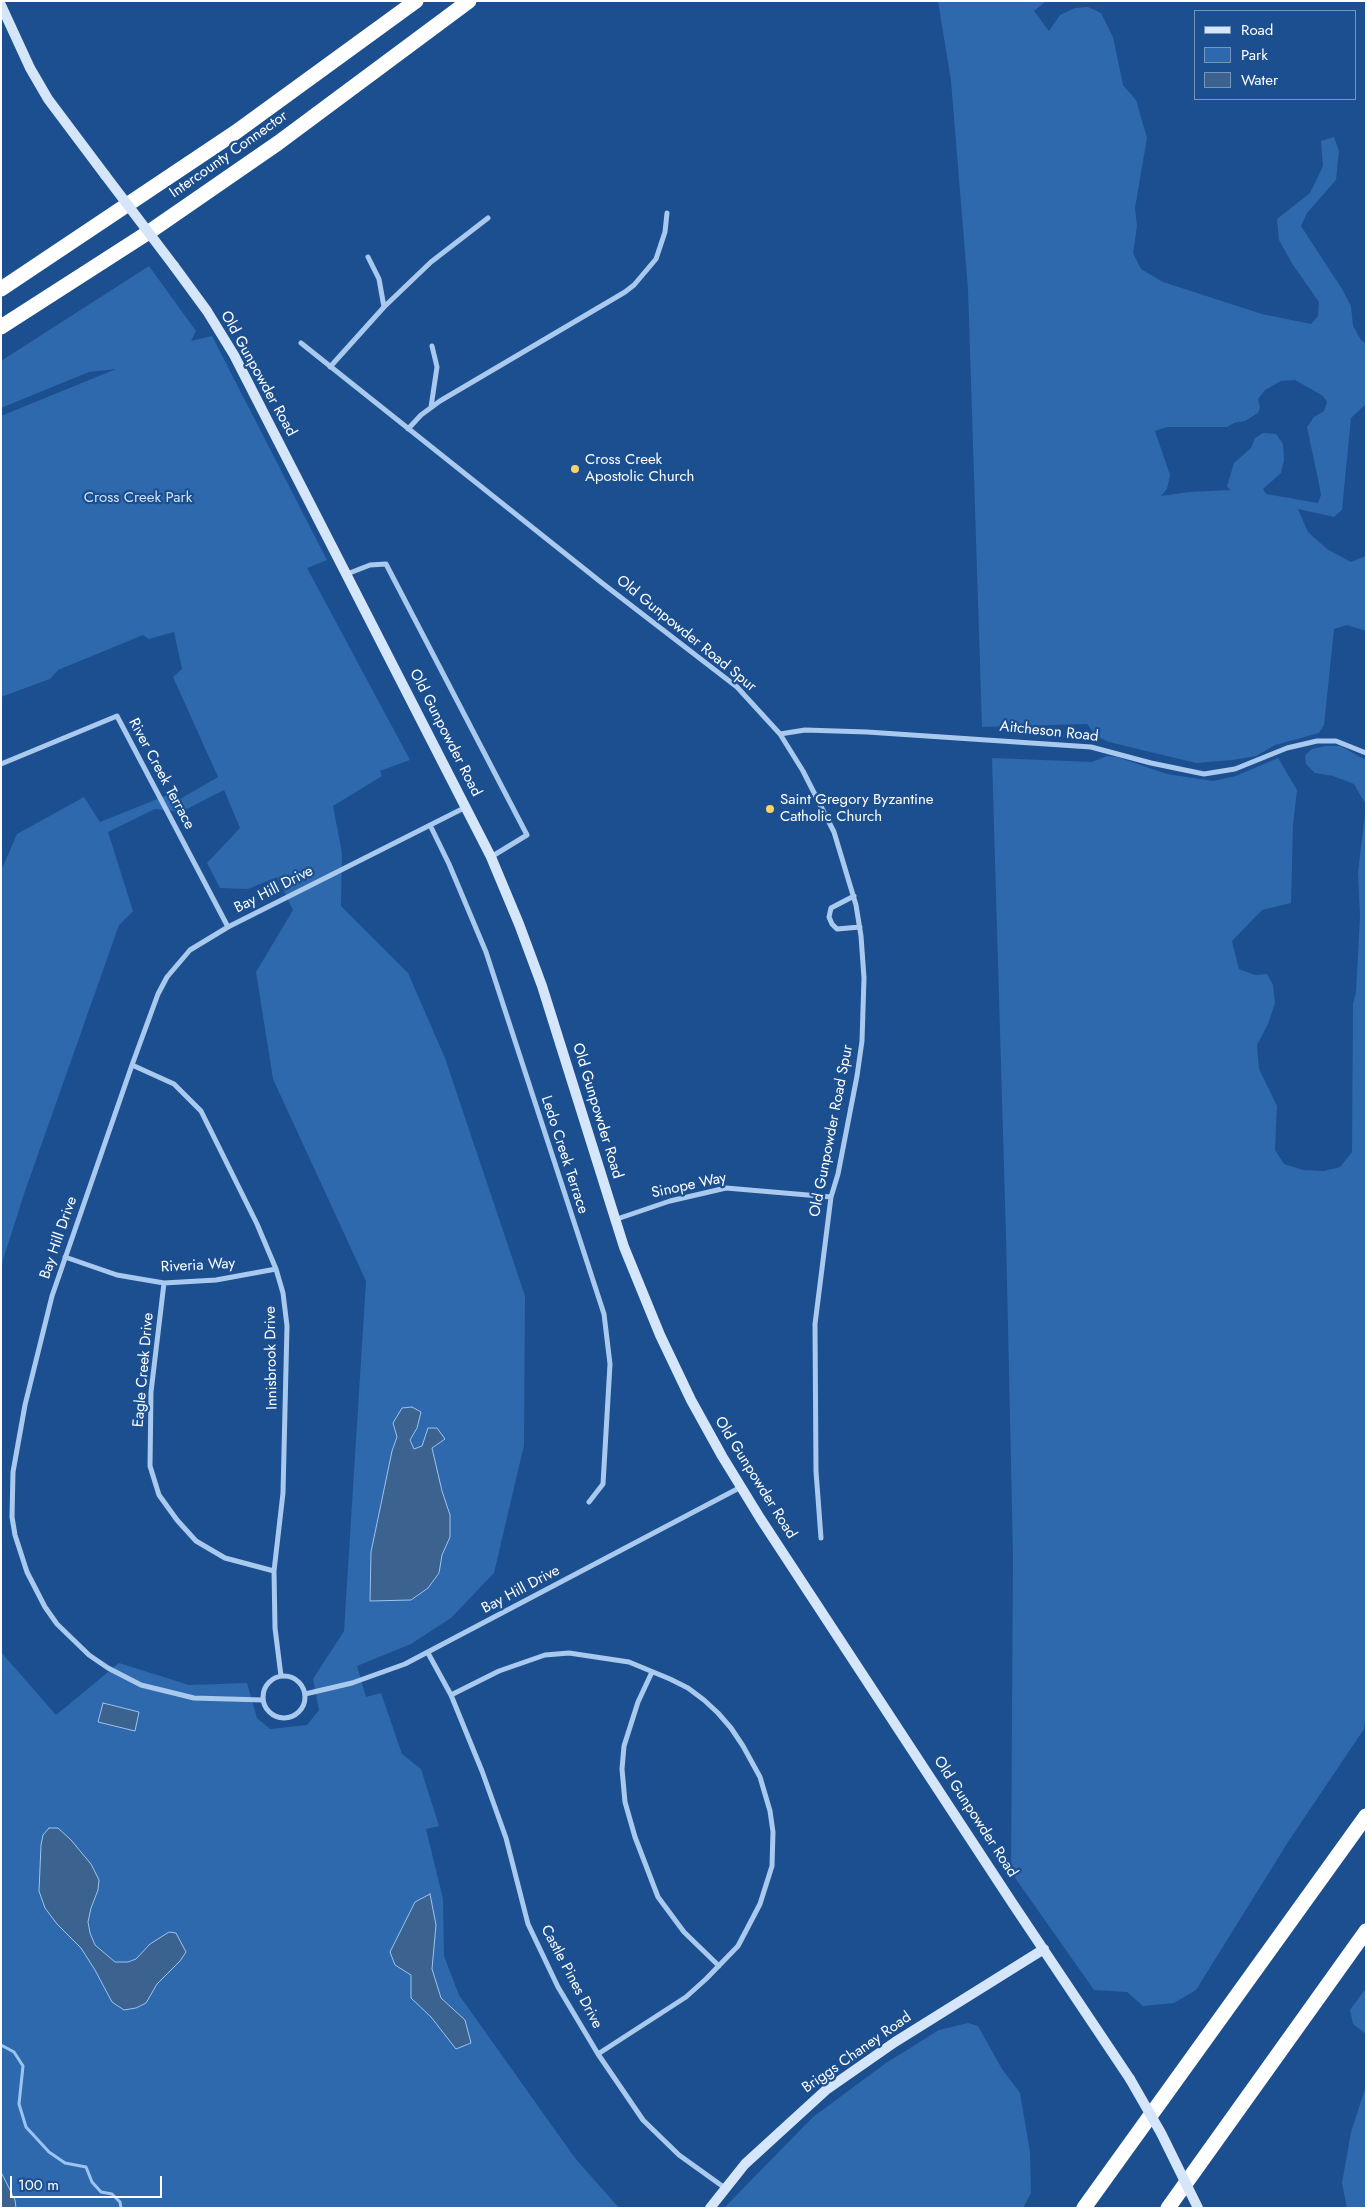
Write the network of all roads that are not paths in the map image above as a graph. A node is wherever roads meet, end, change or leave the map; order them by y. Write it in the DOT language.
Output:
graph roads {
  1 [pos="416,1"];
  2 [pos="469,1"];
  3 [pos="1,5"];
  4 [pos="667,213"];
  5 [pos="488,218"];
  6 [pos="368,257"];
  7 [pos="1,289"];
  8 [pos="384,307"];
  9 [pos="1,327"];
  10 [pos="300,343"];
  11 [pos="432,346"];
  12 [pos="330,367"];
  13 [pos="431,407"];
  14 [pos="408,429"];
  15 [pos="346,574"];
  16 [pos="780,734"];
  17 [pos="1366,753"];
  18 [pos="1,764"];
  19 [pos="466,807"];
  20 [pos="430,825"];
  21 [pos="491,857"];
  22 [pos="854,896"];
  23 [pos="860,926"];
  24 [pos="228,927"];
  25 [pos="132,1065"];
  26 [pos="831,1197"];
  27 [pos="614,1220"];
  28 [pos="65,1257"];
  29 [pos="276,1269"];
  30 [pos="164,1283"];
  31 [pos="741,1487"];
  32 [pos="589,1502"];
  33 [pos="821,1538"];
  34 [pos="274,1571"];
  35 [pos="428,1653"];
  36 [pos="652,1672"];
  37 [pos="281,1676"];
  38 [pos="305,1694"];
  39 [pos="451,1695"];
  40 [pos="263,1700"];
  41 [pos="1366,1816"];
  42 [pos="1366,1932"];
  43 [pos="1044,1949"];
  44 [pos="719,1966"];
  45 [pos="598,2054"];
  46 [pos="725,2188"];
  47 [pos="710,2208"];
  48 [pos="1084,2208"];
  49 [pos="1168,2208"];
  50 [pos="1198,2208"];
  1 -- 7 [label="highway, Intercounty Connector"];
  2 -- 9 [label="highway, Intercounty Connector"];
  3 -- 15 [label="main road, Old Gunpowder Road, bridge"];
  4 -- 13 [label="street"];
  5 -- 8 [label="street"];
  6 -- 8 [label="street"];
  8 -- 12 [label="street"];
  10 -- 12 [label="street, Old Gunpowder Road Spur"];
  11 -- 13 [label="street"];
  12 -- 14 [label="street, Old Gunpowder Road Spur"];
  13 -- 14 [label="street"];
  14 -- 16 [label="street, Old Gunpowder Road Spur"];
  15 -- 19 [label="main road, Old Gunpowder Road"];
  15 -- 21 [label="street"];
  16 -- 17 [label="street, Aitcheson Road"];
  16 -- 22 [label="street, Old Gunpowder Road Spur"];
  18 -- 24 [label="street, River Creek Terrace"];
  19 -- 20 [label="street, Bay Hill Drive"];
  19 -- 21 [label="main road, Old Gunpowder Road"];
  20 -- 24 [label="street, Bay Hill Drive"];
  20 -- 32 [label="street, Ledo Creek Terrace"];
  21 -- 27 [label="main road, Old Gunpowder Road"];
  22 -- 23 [label="street, Old Gunpowder Road Spur"];
  22 -- 23 [label="street"];
  23 -- 26 [label="street, Old Gunpowder Road Spur"];
  24 -- 25 [label="street, Bay Hill Drive"];
  25 -- 28 [label="street, Bay Hill Drive"];
  25 -- 29 [label="street, Innisbrook Drive"];
  26 -- 27 [label="street, Sinope Way"];
  26 -- 33 [label="street, Old Gunpowder Road Spur"];
  27 -- 31 [label="main road, Old Gunpowder Road"];
  28 -- 30 [label="street, Riveria Way"];
  28 -- 40 [label="street, Bay Hill Drive"];
  29 -- 30 [label="street, Riveria Way"];
  29 -- 34 [label="street, Innisbrook Drive"];
  30 -- 34 [label="street, Eagle Creek Drive"];
  31 -- 35 [label="street, Bay Hill Drive"];
  31 -- 43 [label="main road, Old Gunpowder Road"];
  34 -- 37 [label="street, Innisbrook Drive"];
  35 -- 38 [label="street, Bay Hill Drive"];
  35 -- 39 [label="street, Castle Pines Drive"];
  36 -- 39 [label="street"];
  36 -- 44 [label="street"];
  36 -- 44 [label="street"];
  37 -- 38 [label="street"];
  37 -- 40 [label="street"];
  38 -- 40 [label="street"];
  39 -- 45 [label="street, Castle Pines Drive"];
  41 -- 48 [label="highway"];
  42 -- 49 [label="highway"];
  43 -- 46 [label="main road, Briggs Chaney Road"];
  43 -- 50 [label="main road, Old Gunpowder Road, bridge"];
  44 -- 45 [label="street"];
  45 -- 46 [label="street, Castle Pines Drive"];
  46 -- 47 [label="main road, Briggs Chaney Road"];
}
